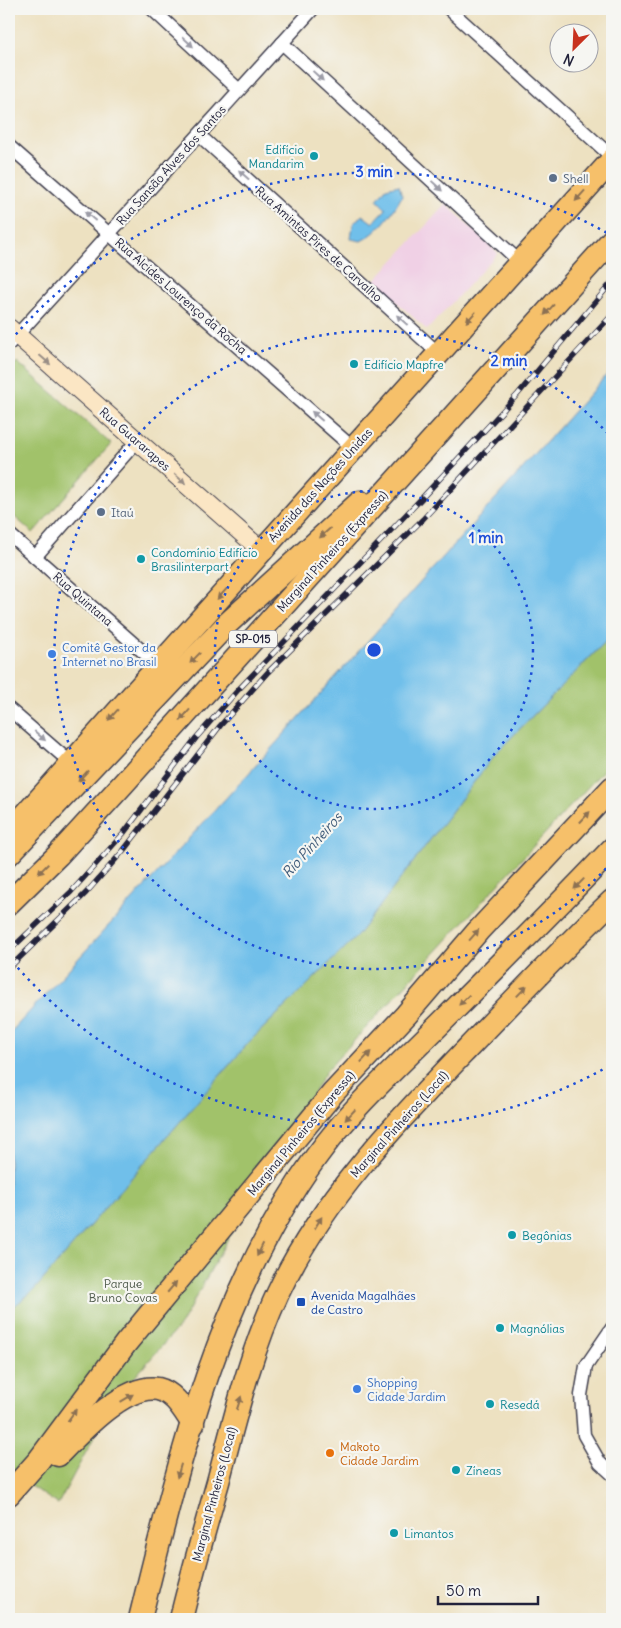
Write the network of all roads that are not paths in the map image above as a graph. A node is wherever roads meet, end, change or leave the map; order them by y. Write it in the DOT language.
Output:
graph roads {
  1 [pos="152,9"];
  2 [pos="314,9"];
  3 [pos="449,9"];
  4 [pos="282,43"];
  5 [pos="239,90"];
  6 [pos="199,135"];
  7 [pos="9,146"];
  8 [pos="612,159"];
  9 [pos="612,227"];
  10 [pos="109,233"];
  11 [pos="612,240"];
  12 [pos="520,262"];
  13 [pos="581,274"];
  14 [pos="11,336"];
  15 [pos="438,353"];
  16 [pos="137,442"];
  17 [pos="428,445"];
  18 [pos="353,448"];
  19 [pos="9,534"];
  20 [pos="261,550"];
  21 [pos="35,557"];
  22 [pos="158,665"];
  23 [pos="9,709"];
  24 [pos="71,763"];
  25 [pos="612,788"];
  26 [pos="9,833"];
  27 [pos="612,849"];
  28 [pos="9,854"];
  29 [pos="612,901"];
  30 [pos="9,903"];
  31 [pos="610,1330"];
  32 [pos="193,1424"];
  33 [pos="612,1474"];
  34 [pos="9,1494"];
  35 [pos="187,1593"];
  36 [pos="140,1619"];
  37 [pos="175,1619"];
  38 [pos="181,1619"];
  1 -- 5 [label="street, one-way"];
  2 -- 4 [label="street, Rua Sansão Alves dos Santos"];
  3 -- 8 [label="street"];
  4 -- 5 [label="street, Rua Sansão Alves dos Santos"];
  4 -- 12 [label="street, one-way"];
  5 -- 6 [label="street, Rua Sansão Alves dos Santos"];
  6 -- 10 [label="street, Rua Sansão Alves dos Santos"];
  15 -- 6 [label="street, Rua Amintas Pires de Carvalho, one-way"];
  10 -- 7 [label="street, Rua Alcides Lourenço da Rocha, one-way"];
  8 -- 12 [label="highway, Avenida das Nações Unidas, one-way"];
  9 -- 13 [label="highway"];
  10 -- 14 [label="street, Rua Sansão Alves dos Santos"];
  18 -- 10 [label="street, Rua Alcides Lourenço da Rocha, one-way"];
  11 -- 13 [label="highway, Marginal Pinheiros (Expressa) / SP-015"];
  12 -- 15 [label="highway, Avenida das Nações Unidas, one-way"];
  13 -- 17 [label="highway, Marginal Pinheiros (Expressa) / SP-015, one-way"];
  14 -- 16 [label="street, Rua Guararapes, one-way"];
  15 -- 18 [label="highway, Avenida das Nações Unidas"];
  16 -- 20 [label="street, Rua Guararapes, one-way"];
  16 -- 21 [label="street"];
  17 -- 28 [label="highway, one-way"];
  17 -- 30 [label="highway, Marginal Pinheiros (Expressa) / SP-015, one-way"];
  18 -- 20 [label="highway, Avenida das Nações Unidas"];
  19 -- 21 [label="street, Rua Quintana"];
  20 -- 22 [label="highway, Avenida das Nações Unidas, one-way"];
  21 -- 22 [label="street, Rua Quintana"];
  22 -- 24 [label="highway, Avenida das Nações Unidas, one-way"];
  23 -- 24 [label="street, one-way"];
  24 -- 26 [label="highway, Avenida das Nações Unidas"];
  34 -- 25 [label="highway, Marginal Pinheiros (Expressa), one-way"];
  27 -- 32 [label="highway, one-way"];
  35 -- 29 [label="highway, Marginal Pinheiros (Local), one-way"];
  31 -- 33 [label="street"];
  34 -- 32 [label="highway, one-way"];
  32 -- 36 [label="highway, one-way"];
  35 -- 37 [label="highway"];
  35 -- 38 [label="highway, Marginal Pinheiros (Local)"];
}
